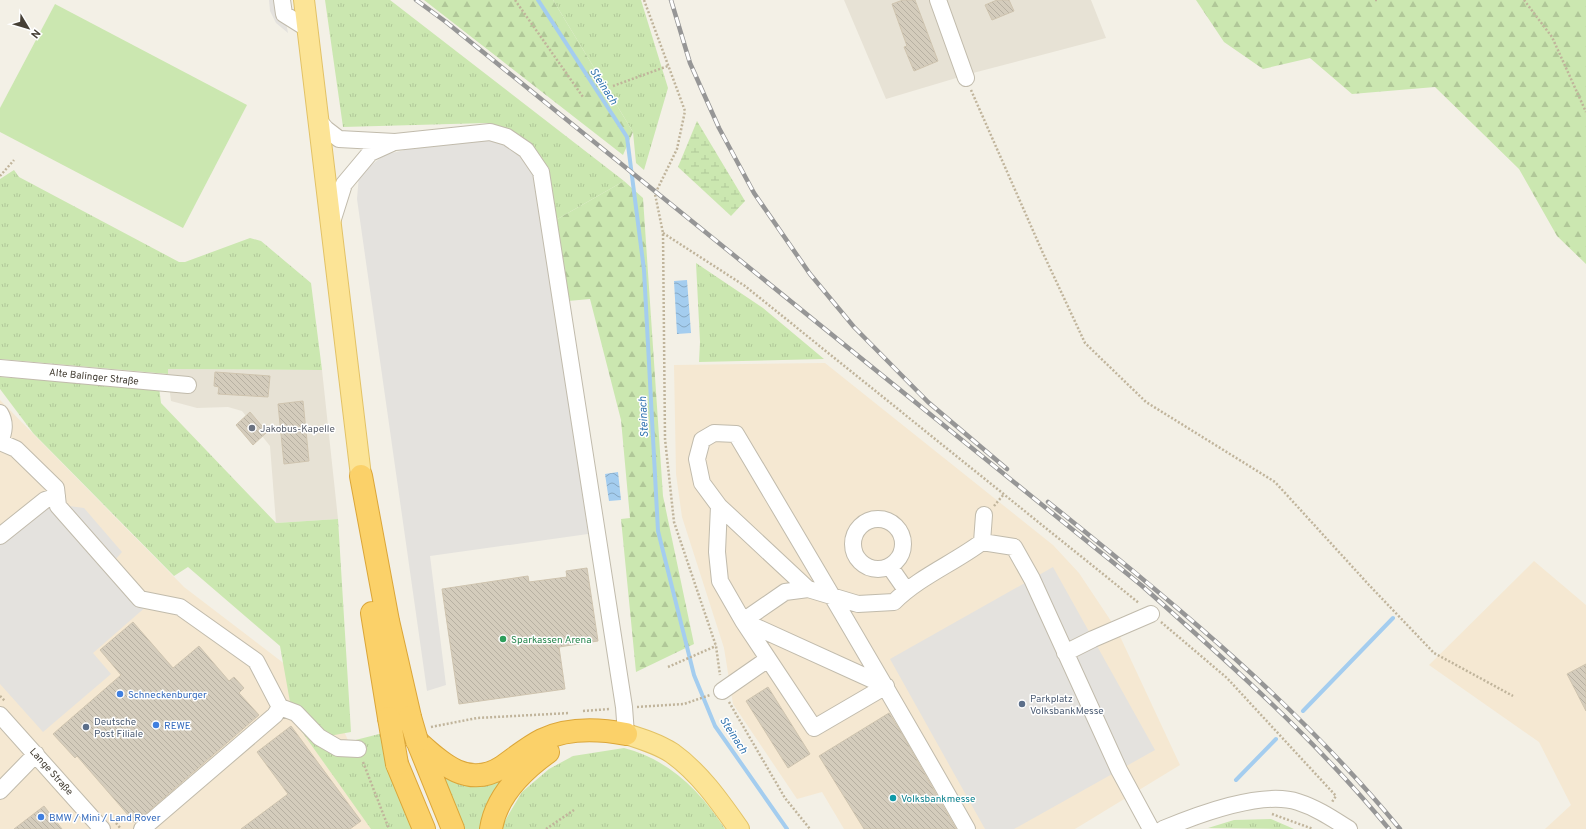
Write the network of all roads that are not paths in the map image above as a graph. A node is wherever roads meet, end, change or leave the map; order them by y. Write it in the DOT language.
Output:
graph roads {
  1 [pos="282,0"];
  2 [pos="304,0"];
  3 [pos="938,0"];
  4 [pos="308,30"];
  5 [pos="966,78"];
  6 [pos="320,122"];
  7 [pos="395,142"];
  8 [pos="332,222"];
  9 [pos="0,368"];
  10 [pos="188,385"];
  11 [pos="0,413"];
  12 [pos="0,442"];
  13 [pos="361,476"];
  14 [pos="57,496"];
  15 [pos="719,506"];
  16 [pos="984,515"];
  17 [pos="2,530"];
  18 [pos="982,542"];
  19 [pos="890,567"];
  20 [pos="808,589"];
  21 [pos="906,590"];
  22 [pos="833,596"];
  23 [pos="1151,614"];
  24 [pos="743,621"];
  25 [pos="1065,653"];
  26 [pos="768,660"];
  27 [pos="886,686"];
  28 [pos="715,693"];
  29 [pos="280,706"];
  30 [pos="0,715"];
  31 [pos="424,734"];
  32 [pos="626,734"];
  33 [pos="358,749"];
  34 [pos="36,754"];
  35 [pos="0,791"];
  36 [pos="102,829"];
  37 [pos="142,829"];
  38 [pos="424,829"];
  39 [pos="453,829"];
  40 [pos="491,829"];
  41 [pos="739,829"];
  42 [pos="967,829"];
  43 [pos="1151,829"];
  44 [pos="1163,829"];
  45 [pos="1350,829"];
  1 -- 4 [label="street"];
  2 -- 4 [label="main road"];
  3 -- 5 [label="street"];
  4 -- 6 [label="main road"];
  6 -- 7 [label="street"];
  6 -- 8 [label="main road"];
  7 -- 8 [label="street"];
  7 -- 32 [label="street"];
  8 -- 13 [label="main road"];
  9 -- 10 [label="street, Alte Balinger Straße"];
  11 -- 12 [label="street"];
  12 -- 14 [label="street"];
  13 -- 31 [label="highway, bridge"];
  13 -- 38 [label="highway, bridge"];
  14 -- 17 [label="street"];
  14 -- 29 [label="street"];
  15 -- 20 [label="street"];
  15 -- 22 [label="street"];
  15 -- 24 [label="street"];
  16 -- 18 [label="street"];
  18 -- 21 [label="street"];
  18 -- 25 [label="street"];
  19 -- 21 [label="street"];
  20 -- 22 [label="street"];
  20 -- 24 [label="street"];
  21 -- 22 [label="street"];
  22 -- 27 [label="street"];
  23 -- 25 [label="street"];
  24 -- 26 [label="street"];
  24 -- 27 [label="street"];
  25 -- 43 [label="street"];
  26 -- 27 [label="street"];
  26 -- 28 [label="street"];
  27 -- 42 [label="street"];
  29 -- 33 [label="street"];
  29 -- 37 [label="street"];
  30 -- 34 [label="street, Lange Straße"];
  31 -- 32 [label="highway"];
  31 -- 39 [label="highway"];
  32 -- 40 [label="highway"];
  32 -- 41 [label="main road"];
  34 -- 35 [label="street"];
  34 -- 36 [label="street, Lange Straße"];
  44 -- 45 [label="street"];
}
